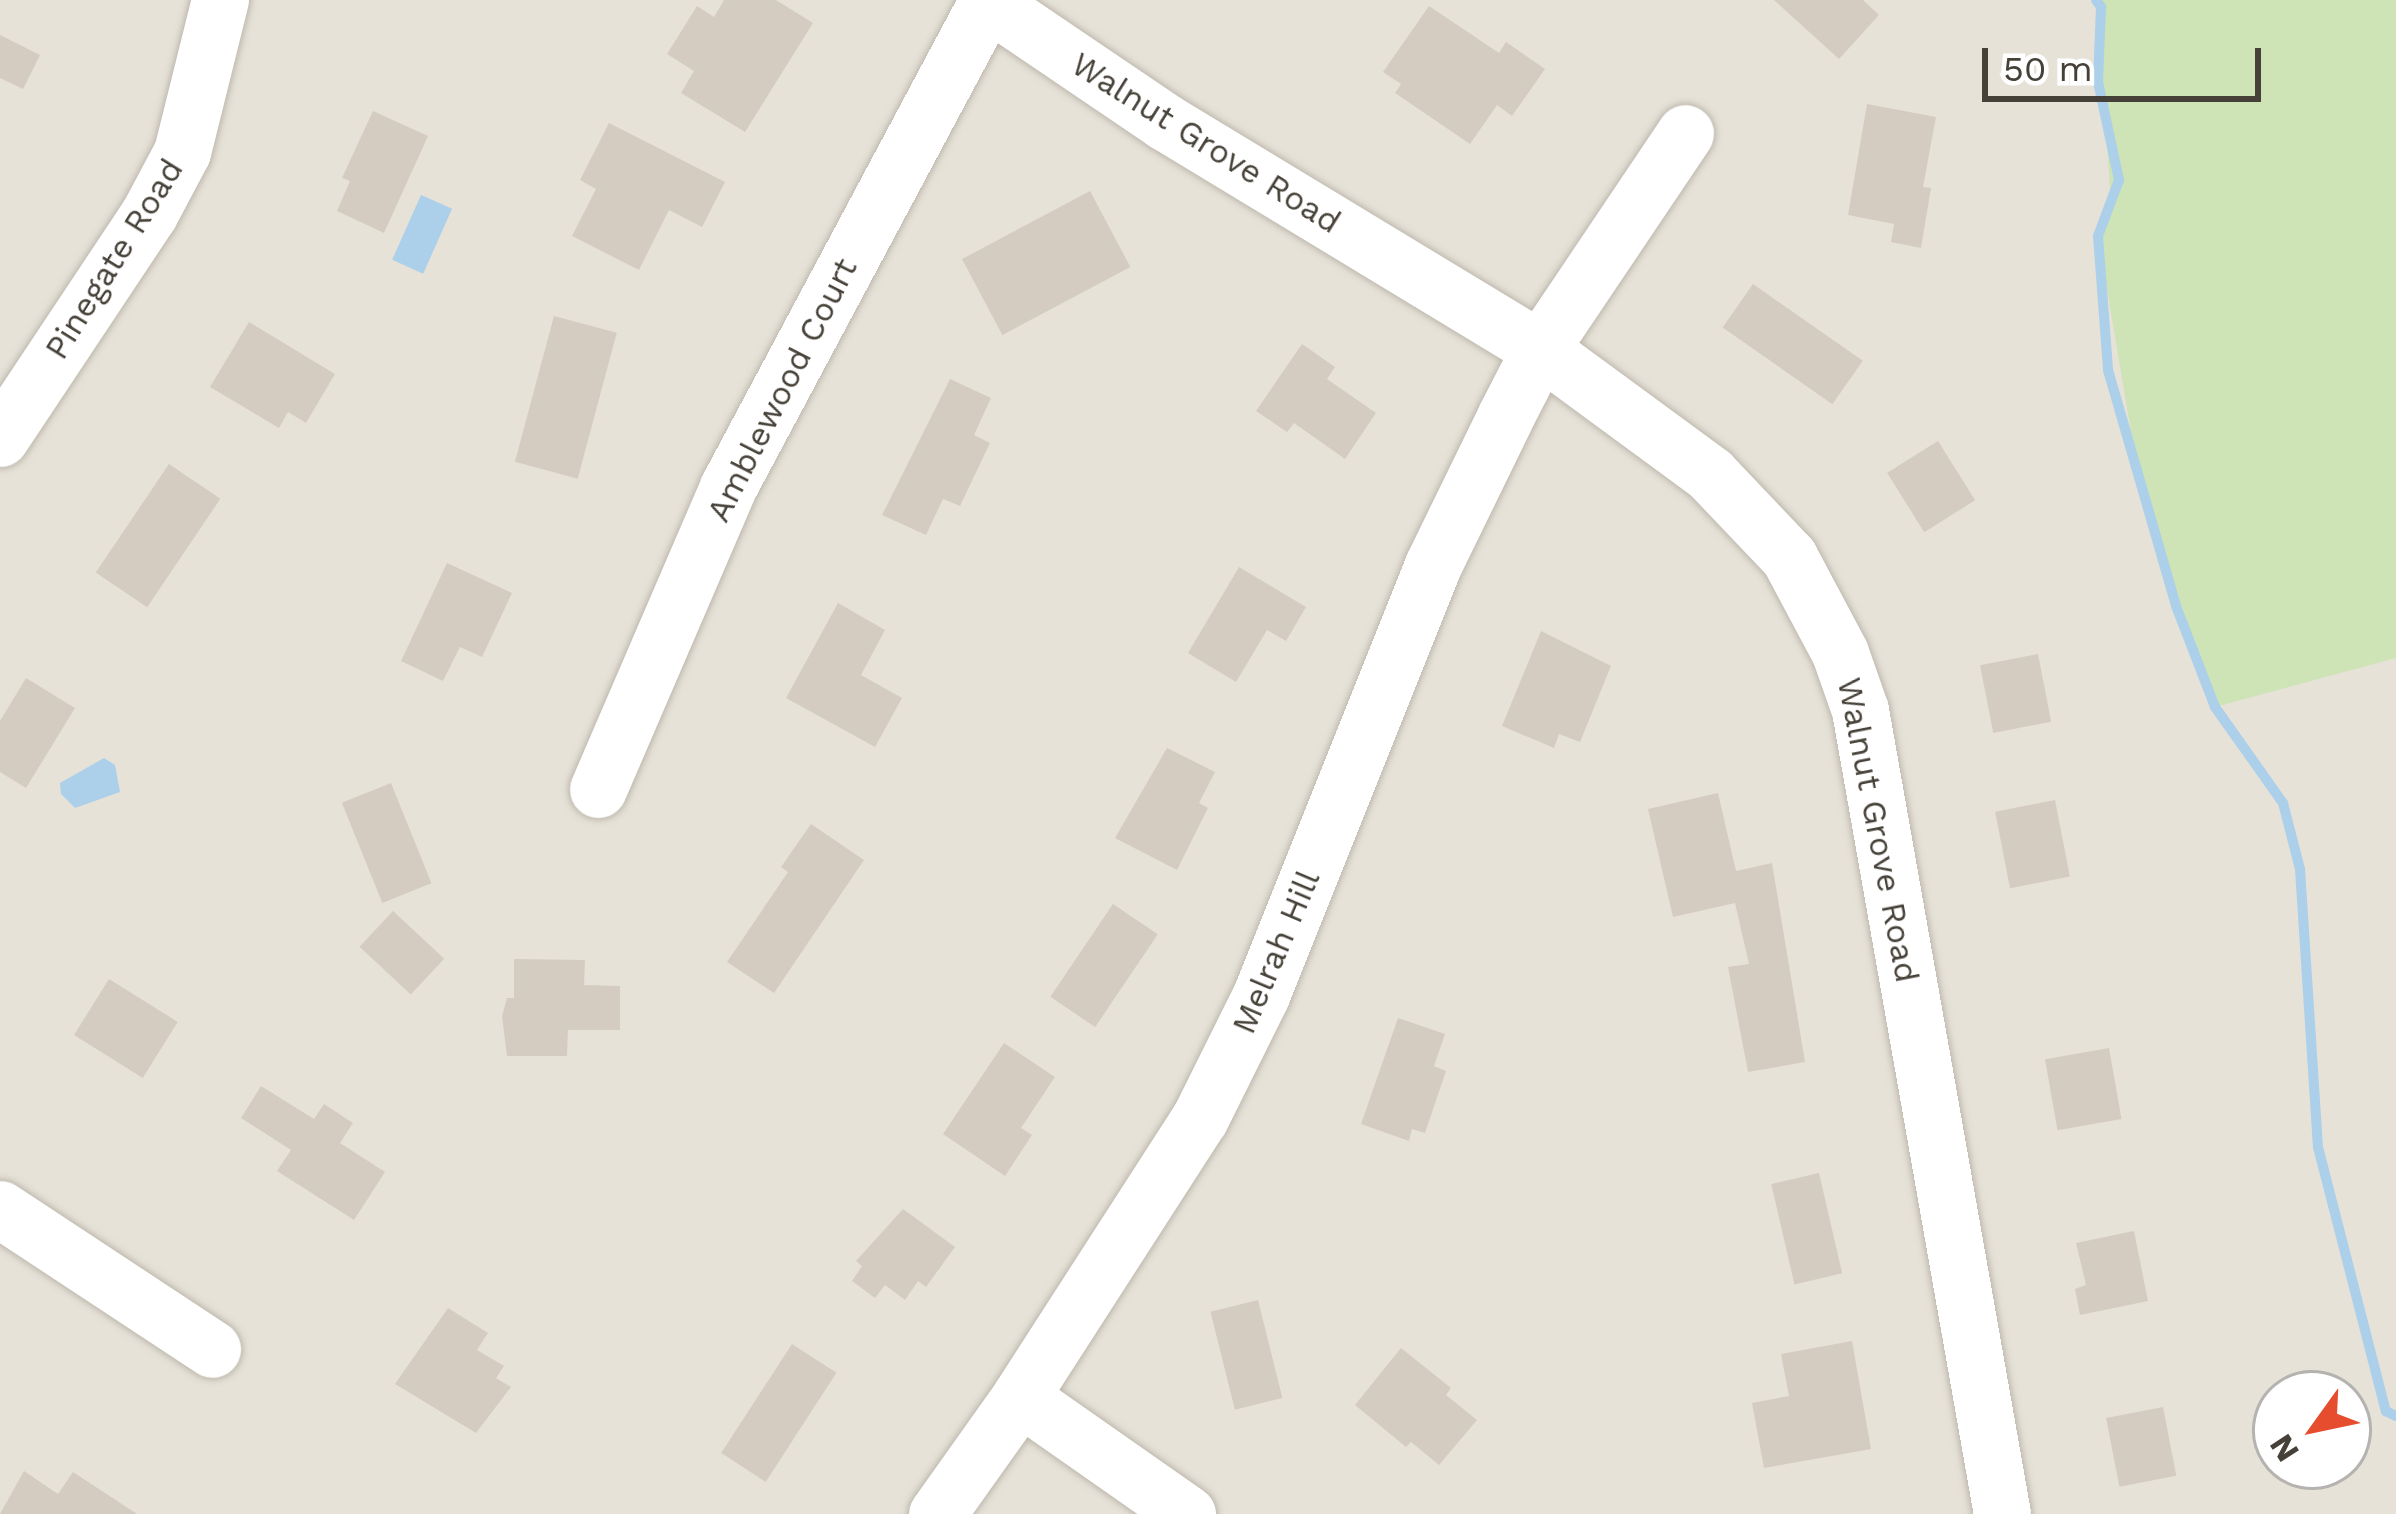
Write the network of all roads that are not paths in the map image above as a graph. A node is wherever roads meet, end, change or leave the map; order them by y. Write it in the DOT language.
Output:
graph roads {
  1 [pos="220,0"];
  2 [pos="986,1"];
  3 [pos="1685,133"];
  4 [pos="1540,349"];
  5 [pos="0,438"];
  6 [pos="598,789"];
  7 [pos="0,1209"];
  8 [pos="212,1349"];
  9 [pos="1020,1397"];
  10 [pos="937,1514"];
  11 [pos="1186,1514"];
  12 [pos="2002,1514"];
  1 -- 5 [label="street, Pinegate Road"];
  2 -- 4 [label="street, Walnut Grove Road"];
  2 -- 6 [label="street, Amblewood Court"];
  3 -- 4 [label="street, Melrah Hill"];
  4 -- 9 [label="street, Melrah Hill"];
  4 -- 12 [label="street, Walnut Grove Road"];
  7 -- 8 [label="street"];
  9 -- 10 [label="street, Melrah Hill"];
  9 -- 11 [label="street"];
}
